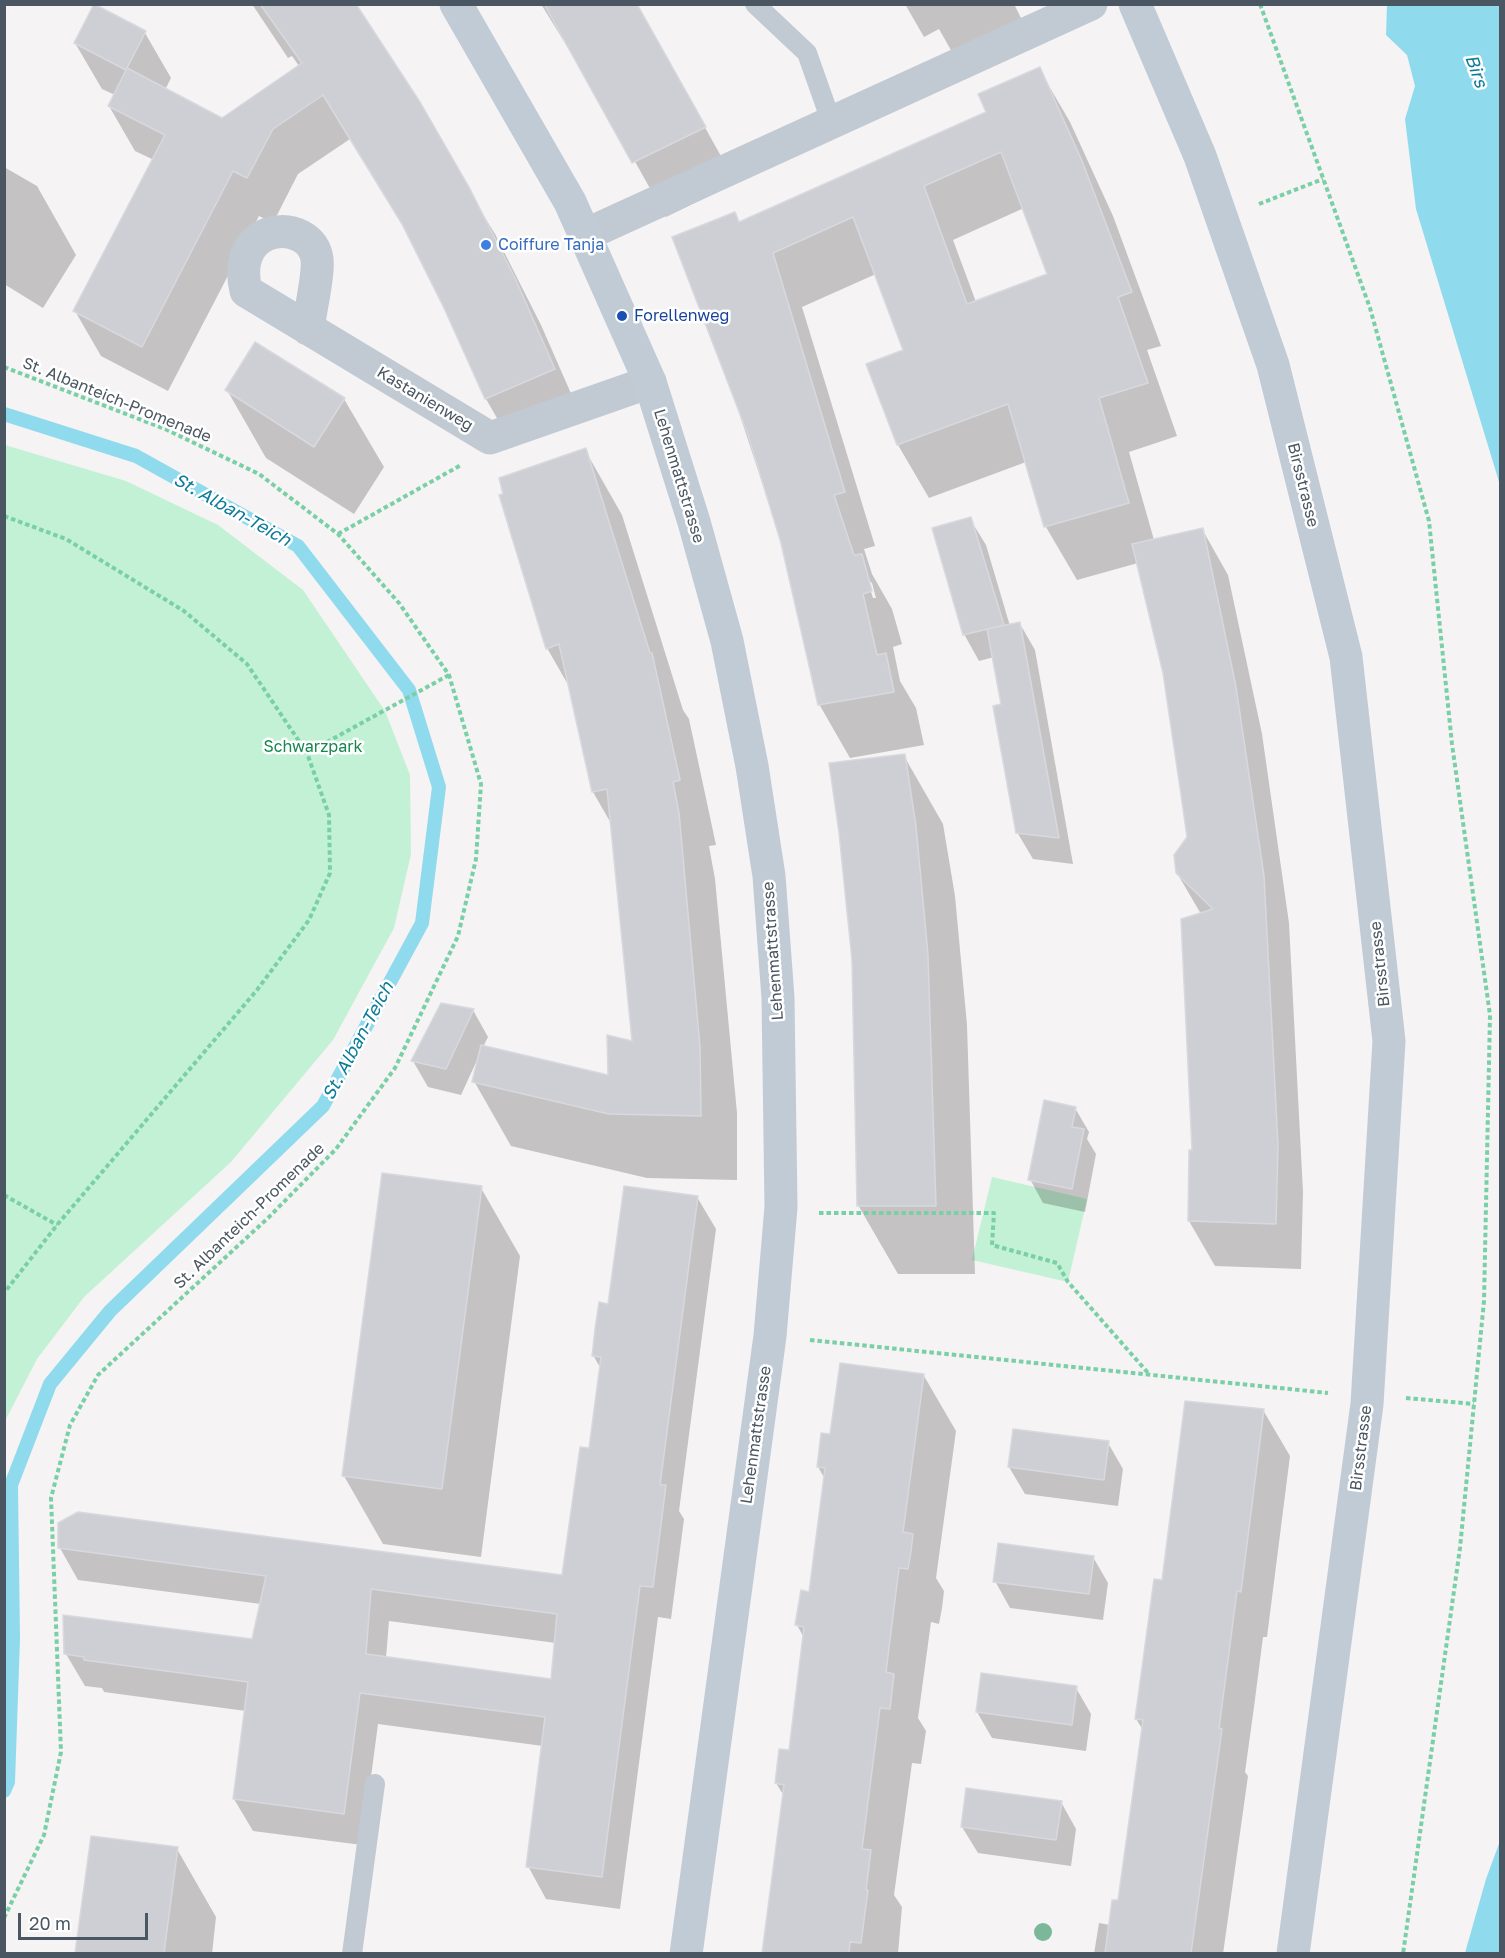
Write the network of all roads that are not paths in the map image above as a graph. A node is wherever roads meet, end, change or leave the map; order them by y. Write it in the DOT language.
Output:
graph roads {
  1 [pos="456,4"];
  2 [pos="755,4"];
  3 [pos="1091,4"];
  4 [pos="1135,4"];
  5 [pos="831,121"];
  6 [pos="585,235"];
  7 [pos="308,329"];
  8 [pos="650,382"];
  9 [pos="375,1785"];
  10 [pos="352,1953"];
  11 [pos="686,1953"];
  12 [pos="1293,1953"];
  1 -- 6 [label="street, Lehenmattstrasse"];
  2 -- 5 [label="lane"];
  3 -- 5 [label="street"];
  4 -- 12 [label="street, Birsstrasse"];
  5 -- 6 [label="street"];
  6 -- 8 [label="street, Lehenmattstrasse"];
  7 -- 8 [label="street, Kastanienweg"];
  8 -- 11 [label="street, Lehenmattstrasse"];
  9 -- 10 [label="lane"];
}
